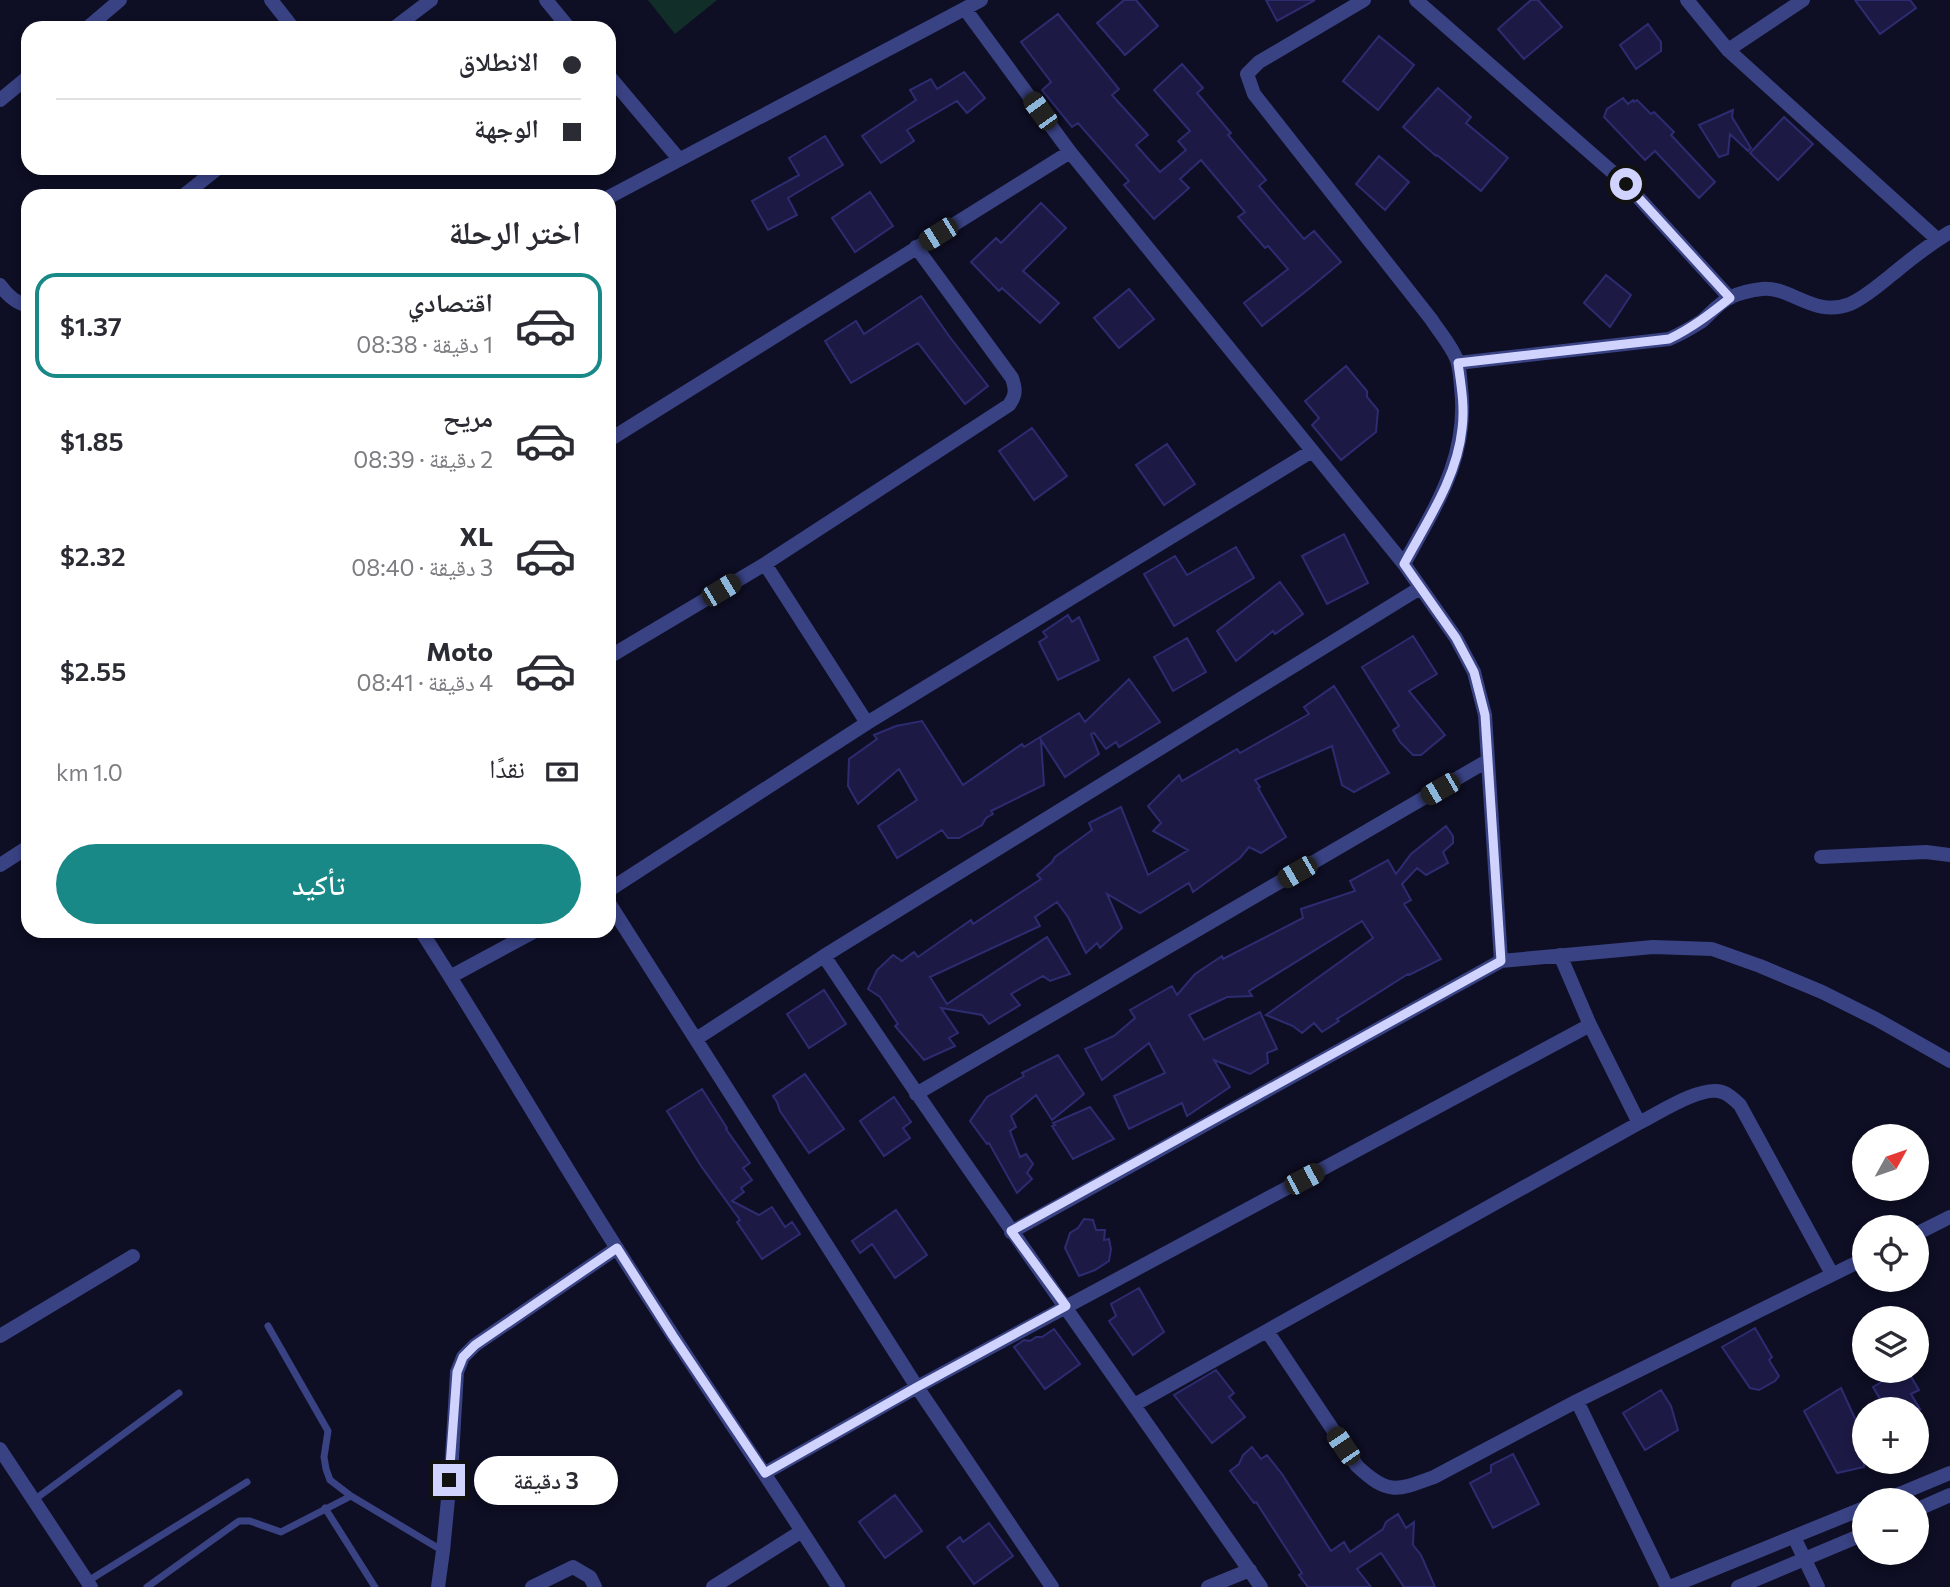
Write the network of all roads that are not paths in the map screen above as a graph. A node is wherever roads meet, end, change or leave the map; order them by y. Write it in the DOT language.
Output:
graph roads {
  1 [pos="120,0"];
  2 [pos="271,0"];
  3 [pos="431,0"];
  4 [pos="546,0"];
  5 [pos="981,0"];
  6 [pos="1364,0"];
  7 [pos="1416,0"];
  8 [pos="1687,0"];
  9 [pos="1803,0"];
  10 [pos="965,9"];
  11 [pos="94,21"];
  12 [pos="288,21"];
  13 [pos="403,21"];
  14 [pos="563,21"];
  15 [pos="1728,50"];
  16 [pos="21,83"];
  17 [pos="616,84"];
  18 [pos="0,100"];
  19 [pos="1070,152"];
  20 [pos="679,159"];
  21 [pos="209,175"];
  22 [pos="192,189"];
  23 [pos="616,193"];
  24 [pos="1944,235"];
  25 [pos="916,247"];
  26 [pos="0,285"];
  27 [pos="1730,298"];
  28 [pos="21,304"];
  29 [pos="1458,363"];
  30 [pos="616,436"];
  31 [pos="1312,451"];
  32 [pos="765,564"];
  33 [pos="1404,564"];
  34 [pos="1420,588"];
  35 [pos="616,653"];
  36 [pos="867,723"];
  37 [pos="1488,761"];
  38 [pos="21,852"];
  39 [pos="1950,855"];
  40 [pos="1821,857"];
  41 [pos="0,865"];
  42 [pos="616,885"];
  43 [pos="616,915"];
  44 [pos="425,938"];
  45 [pos="522,938"];
  46 [pos="1560,955"];
  47 [pos="824,956"];
  48 [pos="1501,961"];
  49 [pos="450,977"];
  50 [pos="1590,1026"];
  51 [pos="696,1039"];
  52 [pos="1950,1061"];
  53 [pos="916,1094"];
  54 [pos="1639,1123"];
  55 [pos="1950,1217"];
  56 [pos="1929,1228"];
  57 [pos="1011,1231"];
  58 [pos="617,1248"];
  59 [pos="133,1256"];
  60 [pos="1852,1265"];
  61 [pos="1832,1274"];
  62 [pos="1066,1306"];
  63 [pos="268,1326"];
  64 [pos="1267,1331"];
  65 [pos="0,1336"];
  66 [pos="917,1387"];
  67 [pos="179,1393"];
  68 [pos="1577,1401"];
  69 [pos="1134,1405"];
  70 [pos="0,1449"];
  71 [pos="765,1473"];
  72 [pos="1950,1473"];
  73 [pos="247,1482"];
  74 [pos="1914,1488"];
  75 [pos="1950,1495"];
  76 [pos="351,1496"];
  77 [pos="33,1501"];
  78 [pos="1929,1504"];
  79 [pos="325,1508"];
  80 [pos="1852,1513"];
  81 [pos="802,1531"];
  82 [pos="1794,1537"];
  83 [pos="1852,1539"];
  84 [pos="443,1551"];
  85 [pos="1805,1560"];
  86 [pos="1250,1570"];
  87 [pos="89,1584"];
  88 [pos="147,1587"];
  89 [pos="375,1587"];
  90 [pos="438,1587"];
  91 [pos="532,1587"];
  92 [pos="595,1587"];
  93 [pos="713,1587"];
  94 [pos="838,1587"];
  95 [pos="1052,1587"];
  96 [pos="1208,1587"];
  97 [pos="1262,1587"];
  98 [pos="1668,1587"];
  99 [pos="1738,1587"];
  100 [pos="1818,1587"];
  1 -- 11 [label="street"];
  2 -- 12 [label="street"];
  3 -- 13 [label="street"];
  4 -- 14 [label="street"];
  5 -- 10 [label="street"];
  6 -- 29 [label="street"];
  7 -- 27 [label="street"];
  8 -- 15 [label="street"];
  9 -- 15 [label="street"];
  10 -- 19 [label="street"];
  10 -- 20 [label="street"];
  15 -- 24 [label="street"];
  16 -- 18 [label="street"];
  17 -- 20 [label="street"];
  19 -- 25 [label="street"];
  19 -- 31 [label="street"];
  20 -- 23 [label="street"];
  21 -- 22 [label="street"];
  24 -- 27 [label="street"];
  25 -- 30 [label="street"];
  25 -- 32 [label="street"];
  26 -- 28 [label="street"];
  27 -- 29 [label="street"];
  29 -- 33 [label="street"];
  31 -- 33 [label="street"];
  31 -- 36 [label="street"];
  32 -- 35 [label="street"];
  32 -- 36 [label="street"];
  33 -- 34 [label="street"];
  34 -- 37 [label="street"];
  34 -- 47 [label="street"];
  36 -- 42 [label="street"];
  37 -- 48 [label="street"];
  37 -- 53 [label="street"];
  38 -- 41 [label="street"];
  39 -- 40 [label="street"];
  43 -- 51 [label="street"];
  44 -- 49 [label="street"];
  45 -- 49 [label="street"];
  46 -- 48 [label="street"];
  46 -- 50 [label="street"];
  46 -- 52 [label="street"];
  47 -- 51 [label="street"];
  47 -- 53 [label="street"];
  48 -- 57 [label="street"];
  49 -- 58 [label="street"];
  50 -- 54 [label="street"];
  50 -- 62 [label="street"];
  51 -- 66 [label="street"];
  53 -- 57 [label="street"];
  54 -- 61 [label="street"];
  54 -- 64 [label="street"];
  55 -- 56 [label="street"];
  57 -- 62 [label="street"];
  58 -- 71 [label="street"];
  58 -- 84 [label="street"];
  59 -- 65 [label="street"];
  60 -- 61 [label="street"];
  61 -- 68 [label="street"];
  62 -- 66 [label="street"];
  62 -- 69 [label="street"];
  63 -- 76 [label="lane"];
  64 -- 68 [label="street"];
  64 -- 69 [label="street"];
  66 -- 71 [label="street"];
  66 -- 95 [label="street"];
  67 -- 77 [label="lane"];
  68 -- 98 [label="street"];
  69 -- 86 [label="street"];
  70 -- 77 [label="street"];
  71 -- 81 [label="street"];
  72 -- 74 [label="street"];
  73 -- 87 [label="lane"];
  75 -- 78 [label="street"];
  76 -- 79 [label="lane"];
  76 -- 84 [label="lane"];
  77 -- 87 [label="street"];
  79 -- 88 [label="lane"];
  79 -- 89 [label="lane"];
  80 -- 82 [label="street"];
  81 -- 93 [label="street"];
  81 -- 94 [label="street"];
  82 -- 85 [label="street"];
  82 -- 98 [label="street"];
  83 -- 85 [label="street"];
  84 -- 90 [label="street"];
  85 -- 99 [label="street"];
  85 -- 100 [label="street"];
  86 -- 96 [label="street"];
  86 -- 97 [label="street"];
  91 -- 92 [label="street"];
}
